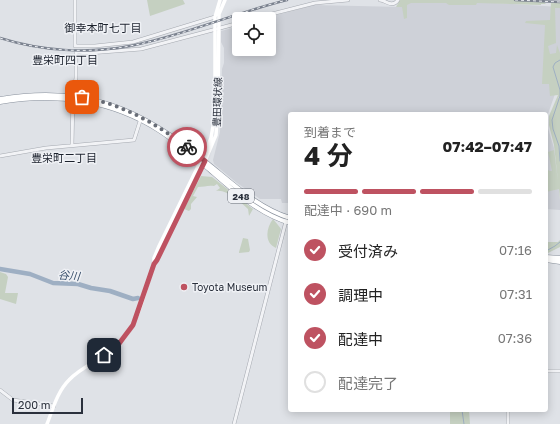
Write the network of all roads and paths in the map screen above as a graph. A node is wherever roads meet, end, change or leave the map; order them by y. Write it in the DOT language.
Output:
graph roads {
  1 [pos="75,0"];
  2 [pos="220,0"];
  3 [pos="225,0"];
  4 [pos="348,0"];
  5 [pos="380,0"];
  6 [pos="398,0"];
  7 [pos="276,12"];
  8 [pos="215,18"];
  9 [pos="189,25"];
  10 [pos="232,25"];
  11 [pos="217,28"];
  12 [pos="192,34"];
  13 [pos="76,49"];
  14 [pos="73,97"];
  15 [pos="0,99"];
  16 [pos="0,102"];
  17 [pos="141,119"];
  18 [pos="72,145"];
  19 [pos="0,156"];
  20 [pos="203,162"];
  21 [pos="288,218"];
  22 [pos="288,223"];
  23 [pos="548,256"];
  24 [pos="560,258"];
  25 [pos="548,260"];
  26 [pos="560,262"];
  27 [pos="560,370"];
  28 [pos="548,371"];
  29 [pos="0,390"];
  30 [pos="54,406"];
  31 [pos="508,412"];
  32 [pos="47,424"];
  33 [pos="234,424"];
  34 [pos="508,424"];
  1 -- 13 [label="street"];
  2 -- 8 [label="main road, 豊田環状線"];
  3 -- 11 [label="main road, 豊田環状線"];
  4 -- 7 [label="street"];
  5 -- 6 [label="street"];
  8 -- 9 [label="street"];
  8 -- 11 [label="main road, 豊田環状線"];
  9 -- 12 [label="street"];
  9 -- 13 [label="street"];
  10 -- 11 [label="street"];
  11 -- 12 [label="street"];
  11 -- 20 [label="main road, 豊田環状線"];
  12 -- 13 [label="street"];
  13 -- 14 [label="street"];
  14 -- 15 [label="highway, 248"];
  14 -- 16 [label="highway, 248"];
  14 -- 17 [label="highway, 248"];
  14 -- 18 [label="street"];
  17 -- 18 [label="street"];
  17 -- 20 [label="highway, 248"];
  18 -- 19 [label="street"];
  20 -- 21 [label="highway, 248"];
  20 -- 22 [label="highway, 248"];
  20 -- 30 [label="main road, 豊田環状線"];
  21 -- 22 [label="street"];
  22 -- 33 [label="street"];
  23 -- 24 [label="highway"];
  25 -- 26 [label="highway"];
  27 -- 28 [label="street"];
  29 -- 30 [label="street"];
  30 -- 32 [label="main road, 豊田環状線"];
  31 -- 34 [label="street"];
}
